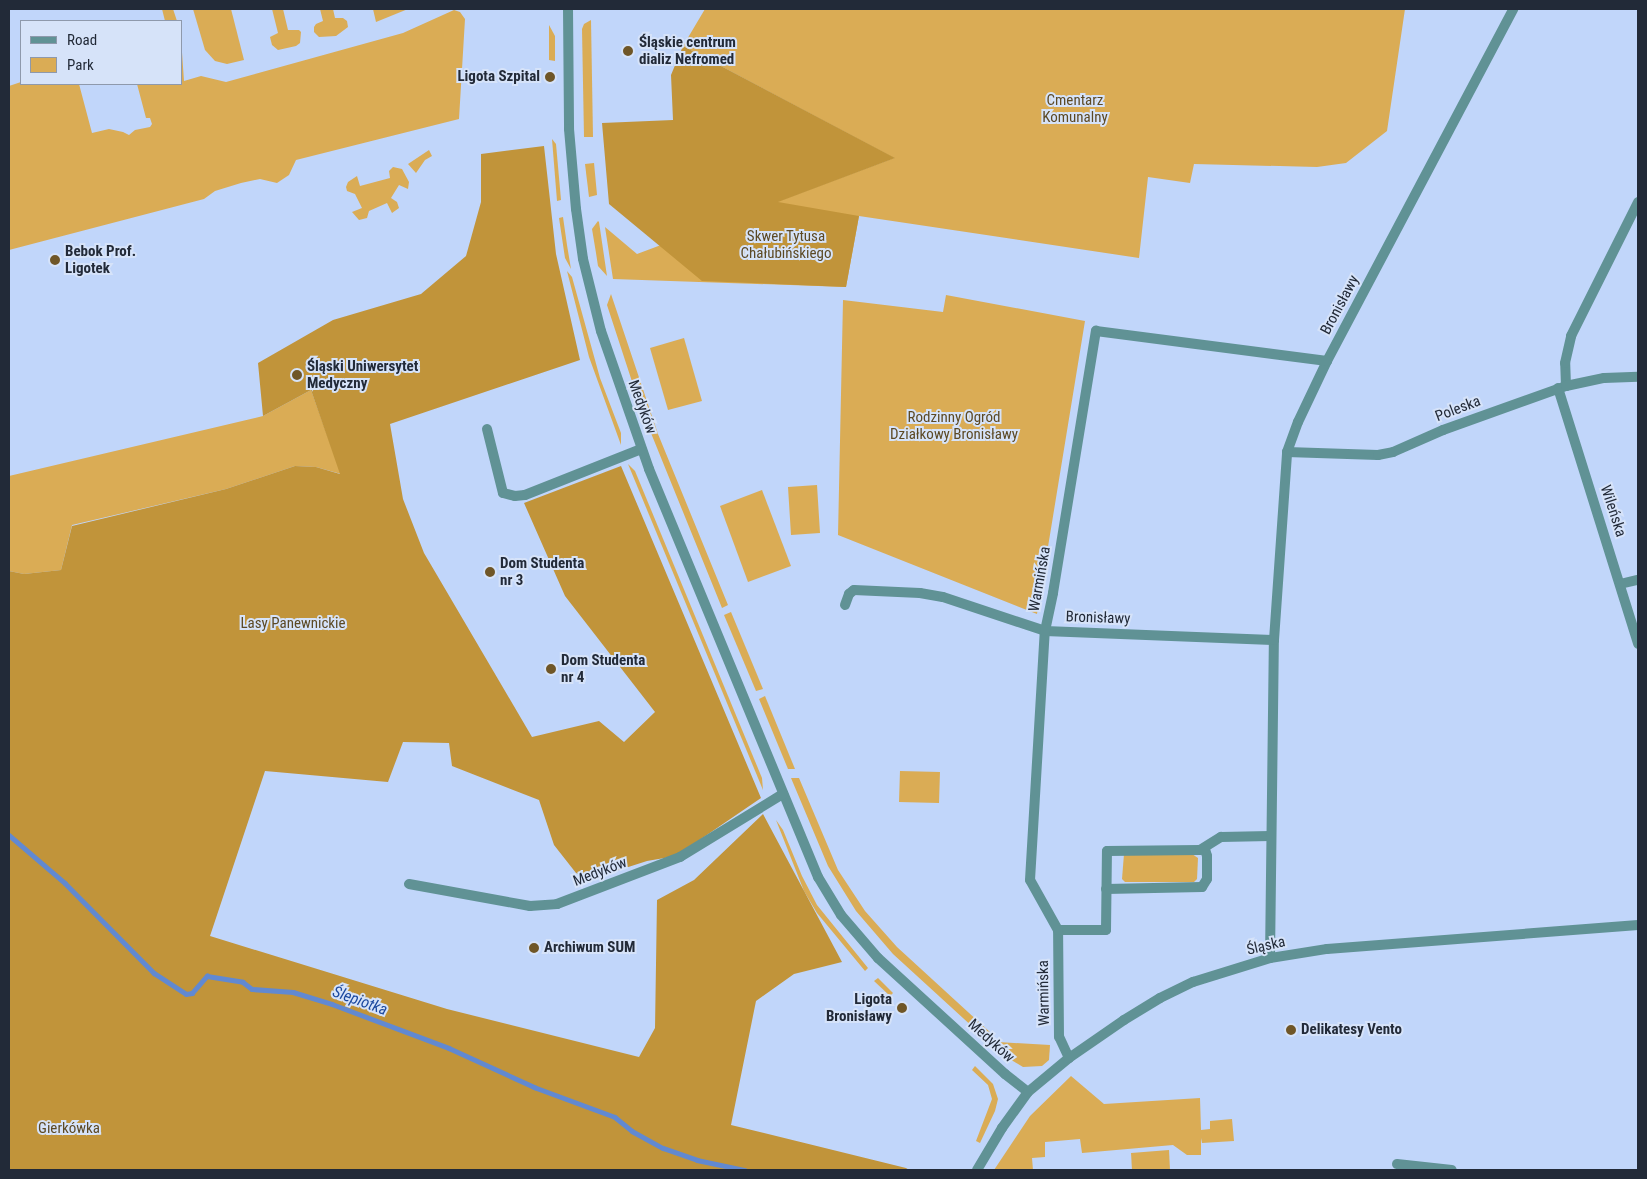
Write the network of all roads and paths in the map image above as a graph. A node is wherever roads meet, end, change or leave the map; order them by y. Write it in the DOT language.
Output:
graph roads {
  1 [pos="568,9"];
  2 [pos="1513,9"];
  3 [pos="1638,202"];
  4 [pos="1327,361"];
  5 [pos="1638,377"];
  6 [pos="1562,387"];
  7 [pos="486,429"];
  8 [pos="641,448"];
  9 [pos="1287,452"];
  10 [pos="1638,580"];
  11 [pos="1620,584"];
  12 [pos="845,605"];
  13 [pos="1045,631"];
  14 [pos="1274,640"];
  15 [pos="1638,644"];
  16 [pos="783,794"];
  17 [pos="1270,836"];
  18 [pos="1205,849"];
  19 [pos="409,884"];
  20 [pos="1106,889"];
  21 [pos="1638,925"];
  22 [pos="1058,930"];
  23 [pos="1270,958"];
  24 [pos="1069,1058"];
  25 [pos="1028,1092"];
  26 [pos="1397,1164"];
  27 [pos="977,1170"];
  28 [pos="1452,1170"];
  1 -- 8 [label="street, Medyków"];
  2 -- 4 [label="street, Bronisławy"];
  3 -- 6 [label="street, Wileńska"];
  4 -- 9 [label="street, Bronisławy"];
  4 -- 13 [label="street, Warmińska"];
  5 -- 6 [label="street, Poleska"];
  6 -- 9 [label="street, Poleska"];
  6 -- 11 [label="street, Wileńska"];
  7 -- 8 [label="street"];
  8 -- 16 [label="street, Medyków"];
  9 -- 14 [label="street, Bronisławy"];
  10 -- 11 [label="street"];
  11 -- 15 [label="street, Wileńska"];
  12 -- 13 [label="street, Bronisławy"];
  13 -- 14 [label="street, Bronisławy"];
  13 -- 22 [label="street, Warmińska"];
  14 -- 17 [label="street, Bronisławy"];
  16 -- 19 [label="street, Medyków"];
  16 -- 25 [label="street, Medyków"];
  17 -- 18 [label="street"];
  17 -- 23 [label="street, Bronisławy"];
  18 -- 20 [label="street"];
  18 -- 20 [label="street"];
  20 -- 22 [label="street"];
  21 -- 23 [label="street, Śląska"];
  22 -- 24 [label="street, Warmińska"];
  23 -- 24 [label="street, Śląska"];
  24 -- 25 [label="street, Śląska"];
  25 -- 27 [label="street, Śląska"];
  26 -- 28 [label="street"];
}
